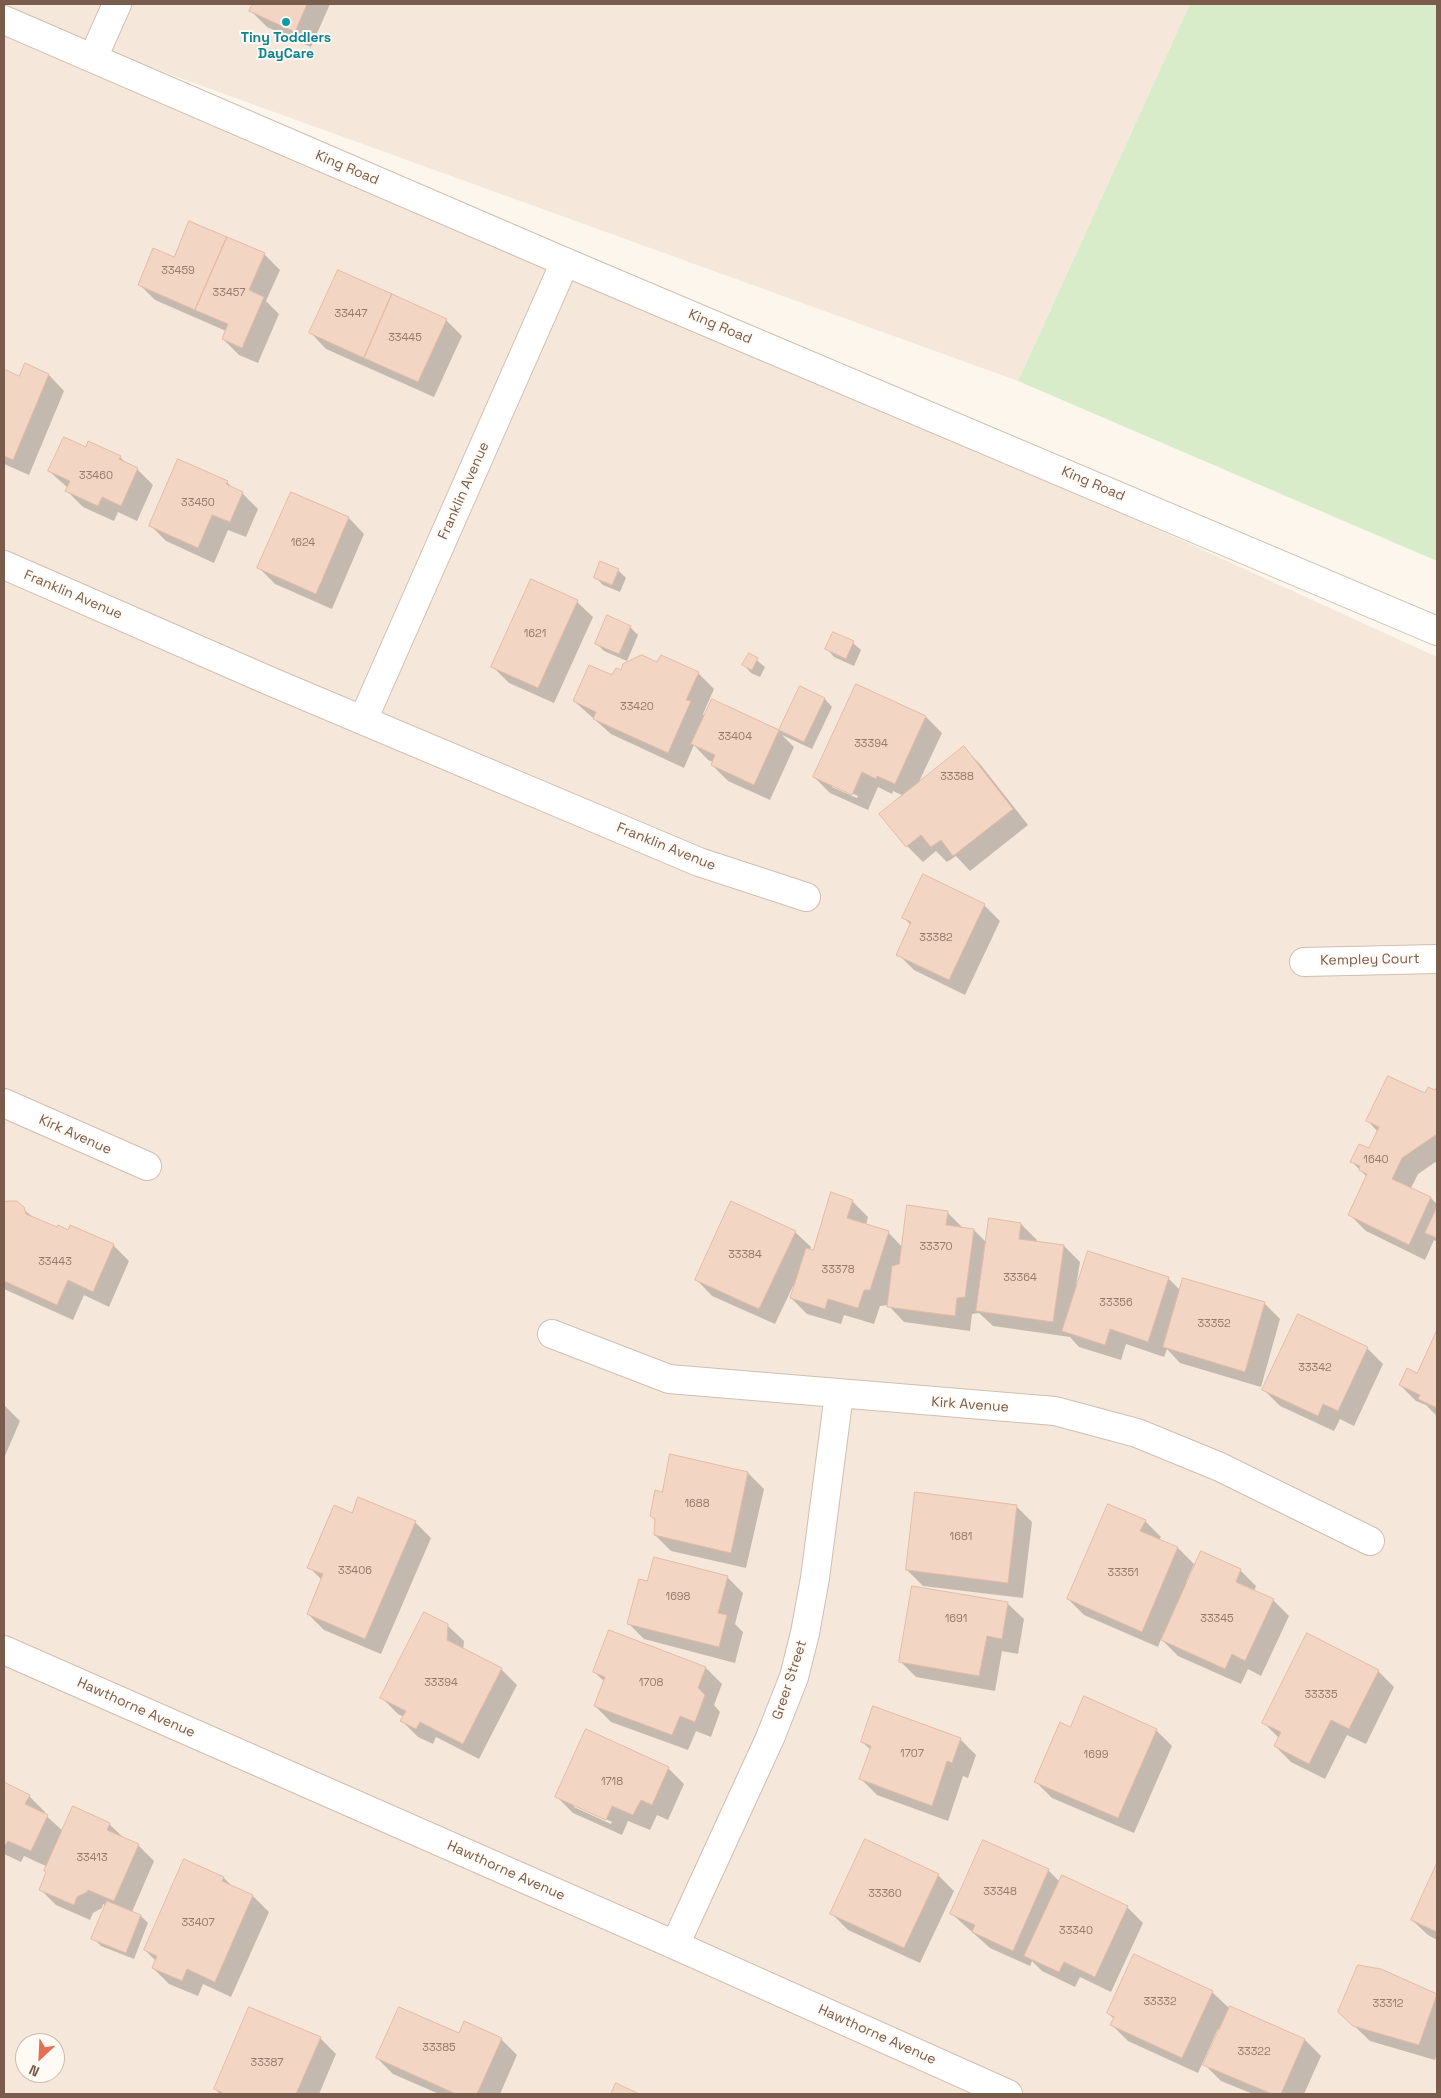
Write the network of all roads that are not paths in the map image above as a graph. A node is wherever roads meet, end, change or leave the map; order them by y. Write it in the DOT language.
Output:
graph roads {
  1 [pos="117,4"];
  2 [pos="4,20"];
  3 [pos="93,58"];
  4 [pos="565,262"];
  5 [pos="4,565"];
  6 [pos="1437,631"];
  7 [pos="363,720"];
  8 [pos="806,898"];
  9 [pos="1437,959"];
  10 [pos="1304,962"];
  11 [pos="4,1104"];
  12 [pos="147,1166"];
  13 [pos="552,1334"];
  14 [pos="839,1394"];
  15 [pos="1370,1541"];
  16 [pos="4,1650"];
  17 [pos="675,1945"];
  18 [pos="1008,2094"];
  1 -- 3 [label="street"];
  2 -- 3 [label="street, King Road"];
  3 -- 4 [label="street, King Road"];
  4 -- 6 [label="street, King Road"];
  4 -- 7 [label="street, Franklin Avenue"];
  5 -- 7 [label="street, Franklin Avenue"];
  7 -- 8 [label="street, Franklin Avenue"];
  9 -- 10 [label="street, Kempley Court"];
  11 -- 12 [label="street, Kirk Avenue"];
  13 -- 14 [label="street, Kirk Avenue"];
  14 -- 15 [label="street, Kirk Avenue"];
  14 -- 17 [label="street, Greer Street"];
  16 -- 17 [label="street, Hawthorne Avenue"];
  17 -- 18 [label="street, Hawthorne Avenue"];
}
